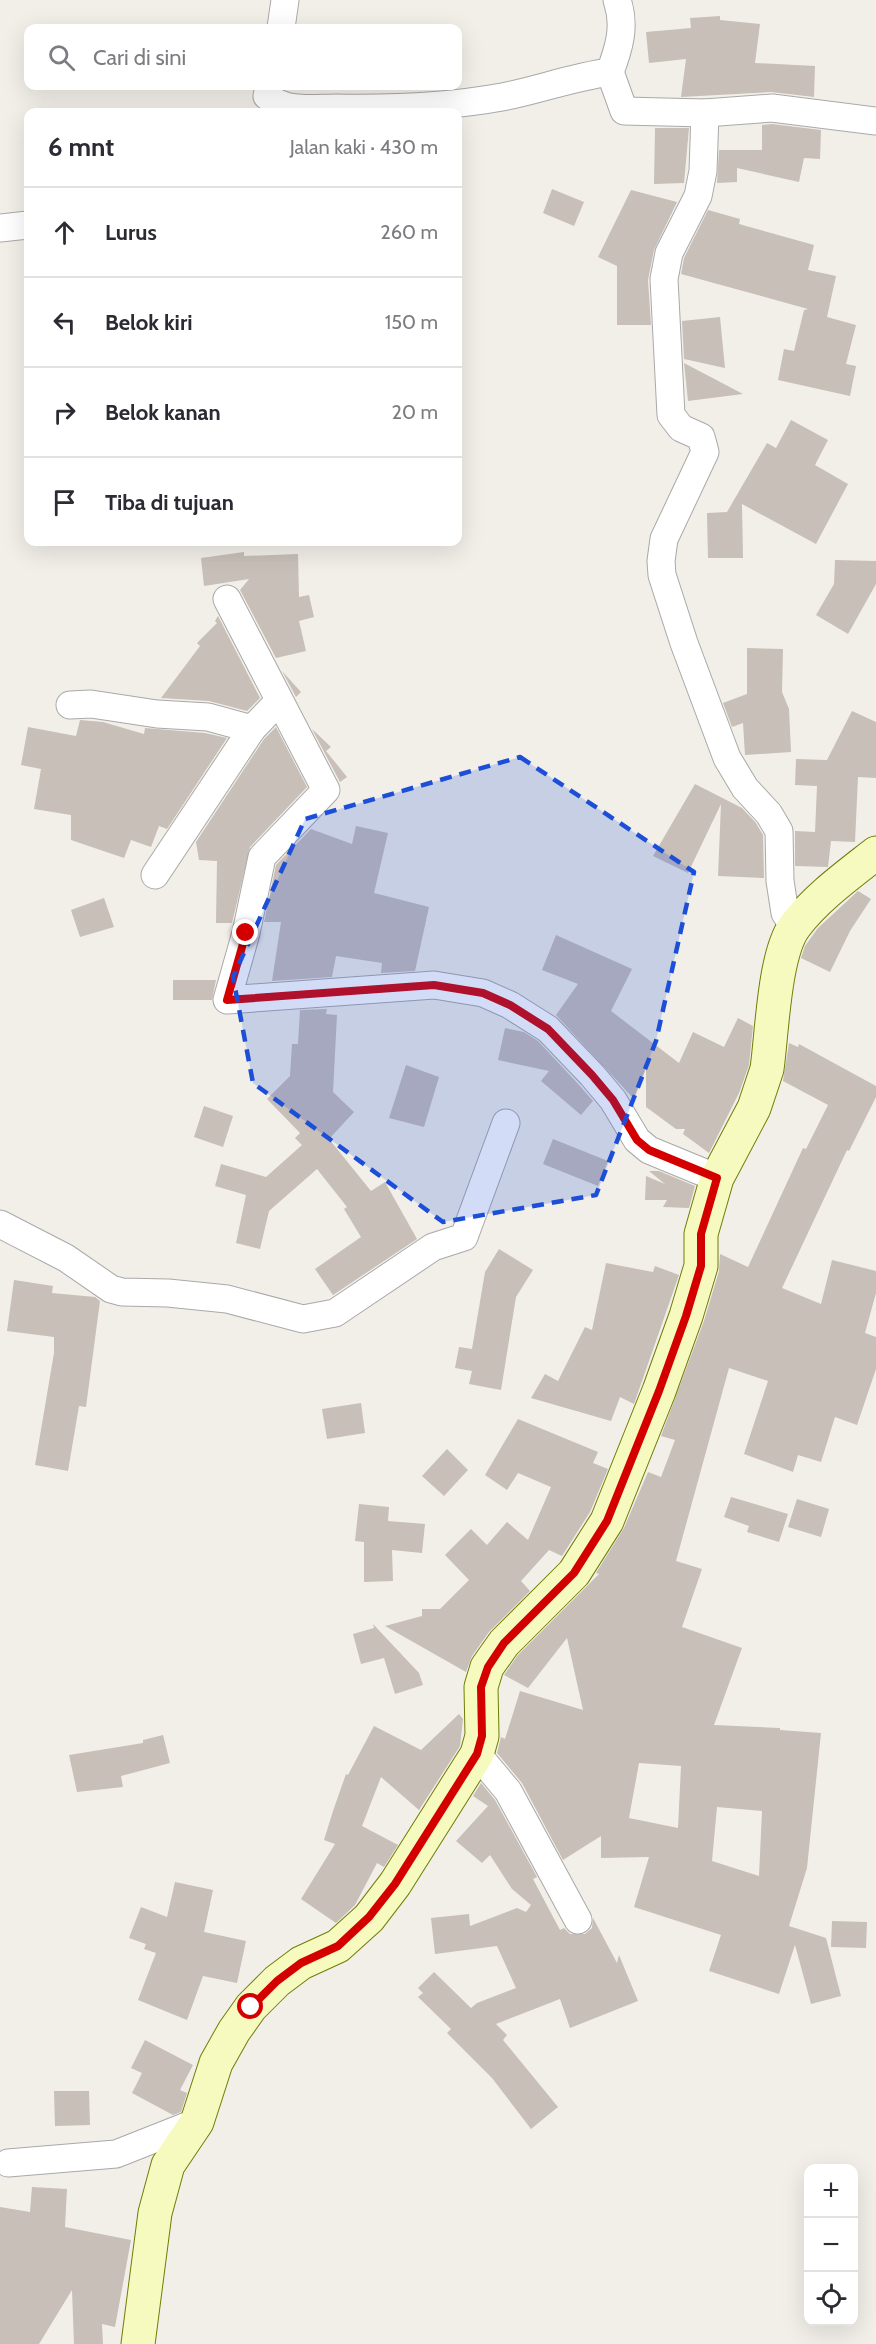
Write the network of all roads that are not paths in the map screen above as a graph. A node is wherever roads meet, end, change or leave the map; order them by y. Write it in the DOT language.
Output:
graph roads {
  1 [pos="285,0"];
  2 [pos="617,0"];
  3 [pos="281,24"];
  4 [pos="610,72"];
  5 [pos="264,98"];
  6 [pos="289,108"];
  7 [pos="430,108"];
  8 [pos="705,113"];
  9 [pos="876,122"];
  10 [pos="24,225"];
  11 [pos="0,228"];
  12 [pos="227,599"];
  13 [pos="279,701"];
  14 [pos="70,705"];
  15 [pos="252,729"];
  16 [pos="876,853"];
  17 [pos="155,875"];
  18 [pos="794,927"];
  19 [pos="506,1123"];
  20 [pos="717,1178"];
  21 [pos="0,1224"];
  22 [pos="477,1754"];
  23 [pos="578,1920"];
  24 [pos="197,2122"];
  25 [pos="8,2163"];
  26 [pos="138,2344"];
  1 -- 3 [label="street"];
  2 -- 4 [label="street"];
  4 -- 7 [label="street"];
  4 -- 8 [label="street"];
  5 -- 6 [label="street"];
  8 -- 9 [label="street"];
  8 -- 18 [label="street"];
  10 -- 11 [label="street"];
  12 -- 13 [label="street"];
  13 -- 15 [label="street"];
  13 -- 20 [label="street"];
  14 -- 15 [label="street"];
  15 -- 17 [label="street"];
  16 -- 18 [label="street"];
  18 -- 20 [label="street"];
  19 -- 21 [label="street"];
  20 -- 22 [label="street"];
  22 -- 23 [label="street"];
  22 -- 24 [label="street"];
  24 -- 25 [label="street"];
  24 -- 26 [label="street"];
}
